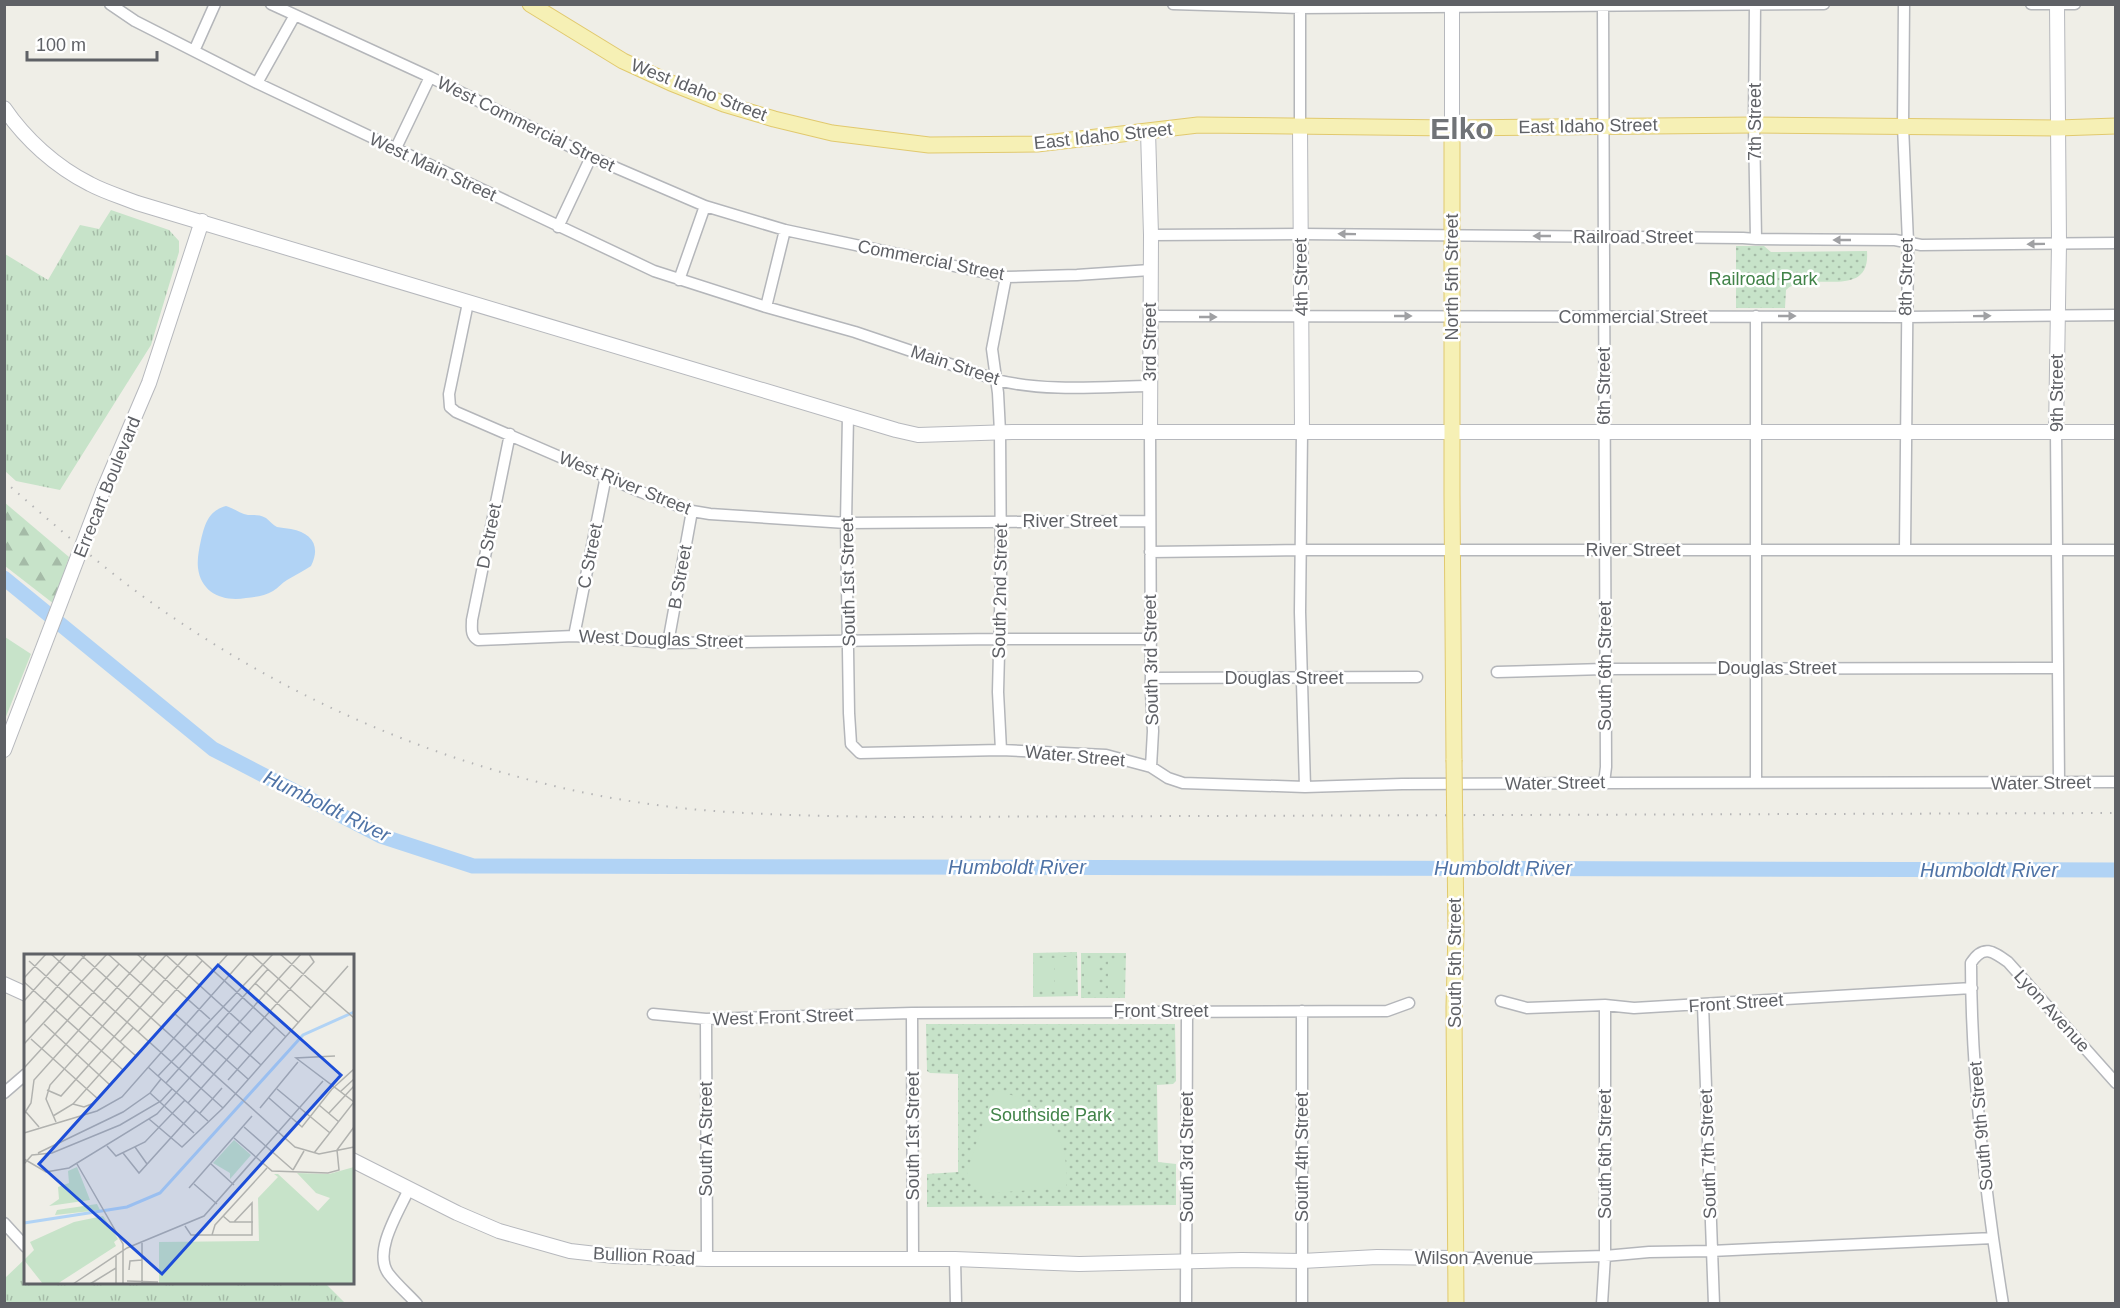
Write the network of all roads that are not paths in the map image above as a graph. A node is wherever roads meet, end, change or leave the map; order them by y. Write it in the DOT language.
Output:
graph roads {
  1 [pos="110,4"];
  2 [pos="215,4"];
  3 [pos="271,4"];
  4 [pos="530,4"];
  5 [pos="1173,4"];
  6 [pos="1824,4"];
  7 [pos="1904,4"];
  8 [pos="2031,4"];
  9 [pos="2076,4"];
  10 [pos="1452,5"];
  11 [pos="1648,5"];
  12 [pos="1755,5"];
  13 [pos="2057,5"];
  14 [pos="1300,6"];
  15 [pos="1603,7"];
  16 [pos="295,15"];
  17 [pos="194,51"];
  18 [pos="430,77"];
  19 [pos="257,83"];
  20 [pos="4,108"];
  21 [pos="1300,125"];
  22 [pos="1754,125"];
  23 [pos="1602,126"];
  24 [pos="1903,126"];
  25 [pos="2115,126"];
  26 [pos="812,128"];
  27 [pos="1452,128"];
  28 [pos="2058,128"];
  29 [pos="1148,131"];
  30 [pos="395,150"];
  31 [pos="591,157"];
  32 [pos="705,206"];
  33 [pos="202,221"];
  34 [pos="558,227"];
  35 [pos="785,230"];
  36 [pos="1300,234"];
  37 [pos="1151,235"];
  38 [pos="1452,236"];
  39 [pos="1604,237"];
  40 [pos="1756,239"];
  41 [pos="1908,242"];
  42 [pos="2059,243"];
  43 [pos="2115,243"];
  44 [pos="1150,270"];
  45 [pos="1006,277"];
  46 [pos="679,280"];
  47 [pos="468,303"];
  48 [pos="766,307"];
  49 [pos="2057,315"];
  50 [pos="2115,315"];
  51 [pos="1150,316"];
  52 [pos="1452,316"];
  53 [pos="1756,316"];
  54 [pos="1301,317"];
  55 [pos="1604,317"];
  56 [pos="1906,317"];
  57 [pos="997,380"];
  58 [pos="1149,387"];
  59 [pos="848,416"];
  60 [pos="1000,432"];
  61 [pos="1150,432"];
  62 [pos="1302,432"];
  63 [pos="1452,432"];
  64 [pos="1604,432"];
  65 [pos="1755,432"];
  66 [pos="1904,432"];
  67 [pos="2056,432"];
  68 [pos="2115,432"];
  69 [pos="510,434"];
  70 [pos="606,476"];
  71 [pos="692,510"];
  72 [pos="1001,521"];
  73 [pos="1150,521"];
  74 [pos="846,523"];
  75 [pos="1302,550"];
  76 [pos="1452,550"];
  77 [pos="1604,550"];
  78 [pos="1756,550"];
  79 [pos="1905,550"];
  80 [pos="2058,550"];
  81 [pos="2115,550"];
  82 [pos="1150,552"];
  83 [pos="574,636"];
  84 [pos="474,638"];
  85 [pos="999,639"];
  86 [pos="1151,639"];
  87 [pos="849,641"];
  88 [pos="668,643"];
  89 [pos="1756,668"];
  90 [pos="2058,668"];
  91 [pos="1605,669"];
  92 [pos="1497,672"];
  93 [pos="1417,677"];
  94 [pos="1151,678"];
  95 [pos="1301,678"];
  96 [pos="853,748"];
  97 [pos="4,750"];
  98 [pos="1001,750"];
  99 [pos="1151,767"];
  100 [pos="1756,782"];
  101 [pos="2059,782"];
  102 [pos="2115,782"];
  103 [pos="1604,783"];
  104 [pos="1305,787"];
  105 [pos="1982,952"];
  106 [pos="4,984"];
  107 [pos="1972,988"];
  108 [pos="24,993"];
  109 [pos="1501,1001"];
  110 [pos="1409,1003"];
  111 [pos="1605,1005"];
  112 [pos="1703,1005"];
  113 [pos="1187,1011"];
  114 [pos="1302,1011"];
  115 [pos="912,1013"];
  116 [pos="653,1014"];
  117 [pos="706,1019"];
  118 [pos="24,1076"];
  119 [pos="2115,1083"];
  120 [pos="4,1093"];
  121 [pos="354,1161"];
  122 [pos="409,1189"];
  123 [pos="4,1223"];
  124 [pos="1993,1238"];
  125 [pos="24,1245"];
  126 [pos="1711,1251"];
  127 [pos="1605,1256"];
  128 [pos="1454,1258"];
  129 [pos="707,1259"];
  130 [pos="913,1259"];
  131 [pos="955,1259"];
  132 [pos="1302,1261"];
  133 [pos="1187,1262"];
  134 [pos="417,1304"];
  135 [pos="956,1304"];
  136 [pos="1186,1304"];
  137 [pos="1302,1304"];
  138 [pos="1456,1304"];
  139 [pos="1602,1304"];
  140 [pos="1714,1304"];
  141 [pos="2004,1304"];
  1 -- 17 [label="street, West Main Street"];
  2 -- 17 [label="street"];
  3 -- 16 [label="street, West Commercial Street"];
  4 -- 26 [label="main road, West Idaho Street"];
  5 -- 14 [label="street"];
  6 -- 12 [label="street"];
  7 -- 24 [label="street, 8th Street"];
  8 -- 13 [label="street"];
  9 -- 13 [label="street"];
  10 -- 14 [label="street"];
  10 -- 15 [label="street"];
  10 -- 27 [label="street, North 5th Street"];
  11 -- 12 [label="street"];
  11 -- 15 [label="street"];
  12 -- 22 [label="street, 7th Street"];
  13 -- 28 [label="street, 9th Street"];
  14 -- 21 [label="street, 4th Street"];
  15 -- 23 [label="street, 6th Street"];
  16 -- 18 [label="street, West Commercial Street"];
  16 -- 19 [label="street"];
  17 -- 19 [label="street, West Main Street"];
  18 -- 30 [label="street"];
  18 -- 31 [label="street, West Commercial Street"];
  19 -- 30 [label="street, West Main Street"];
  20 -- 33 [label="street"];
  21 -- 27 [label="main road, East Idaho Street"];
  21 -- 29 [label="main road, East Idaho Street"];
  21 -- 36 [label="street, 4th Street"];
  22 -- 23 [label="main road, East Idaho Street"];
  22 -- 24 [label="main road, East Idaho Street"];
  22 -- 40 [label="street, 7th Street"];
  23 -- 27 [label="main road, East Idaho Street"];
  23 -- 39 [label="street, 6th Street"];
  24 -- 28 [label="main road, East Idaho Street"];
  24 -- 41 [label="street, 8th Street"];
  25 -- 28 [label="main road, East Idaho Street"];
  26 -- 29 [label="main road, East Idaho Street"];
  27 -- 38 [label="main road, North 5th Street"];
  28 -- 42 [label="street, 9th Street"];
  29 -- 37 [label="street, 3rd Street"];
  30 -- 34 [label="street, West Main Street"];
  31 -- 32 [label="street, West Commercial Street"];
  31 -- 34 [label="street"];
  32 -- 35 [label="street, West Commercial Street"];
  32 -- 46 [label="street"];
  33 -- 47 [label="street"];
  33 -- 97 [label="street, Errecart Boulevard, bridge"];
  34 -- 46 [label="street, West Main Street"];
  35 -- 45 [label="street, Commercial Street"];
  35 -- 48 [label="street"];
  36 -- 37 [label="street, Railroad Street"];
  38 -- 36 [label="street, Railroad Street, one-way"];
  36 -- 54 [label="street, 4th Street"];
  37 -- 44 [label="street, 3rd Street"];
  39 -- 38 [label="street, Railroad Street, one-way"];
  38 -- 52 [label="main road, North 5th Street"];
  39 -- 40 [label="street, Railroad Street"];
  39 -- 55 [label="street, 6th Street"];
  41 -- 40 [label="street, Railroad Street, one-way"];
  42 -- 41 [label="street, Railroad Street, one-way"];
  41 -- 56 [label="street, 8th Street"];
  42 -- 43 [label="street, Railroad Street"];
  42 -- 49 [label="street, 9th Street"];
  44 -- 45 [label="street, Commercial Street"];
  44 -- 51 [label="street, 3rd Street"];
  45 -- 57 [label="street, South 2nd Street"];
  46 -- 48 [label="street, West Main Street"];
  47 -- 59 [label="street"];
  47 -- 69 [label="street, West River Street"];
  48 -- 57 [label="street, Main Street"];
  49 -- 50 [label="street, Commercial Street"];
  56 -- 49 [label="street, Commercial Street, one-way"];
  49 -- 67 [label="street, 9th Street"];
  51 -- 54 [label="street, Commercial Street, one-way"];
  51 -- 58 [label="street, 3rd Street"];
  54 -- 52 [label="street, Commercial Street, one-way"];
  52 -- 55 [label="street, Commercial Street"];
  52 -- 63 [label="main road, North 5th Street"];
  53 -- 55 [label="street, Commercial Street"];
  53 -- 56 [label="street, Commercial Street, one-way"];
  53 -- 65 [label="street"];
  54 -- 62 [label="street, 4th Street"];
  55 -- 64 [label="street, 6th Street"];
  56 -- 66 [label="street, 8th Street"];
  57 -- 58 [label="street, Main Street"];
  57 -- 60 [label="street, South 2nd Street"];
  58 -- 61 [label="street, 3rd Street"];
  59 -- 60 [label="street"];
  59 -- 74 [label="street, South 1st Street"];
  60 -- 61 [label="street"];
  60 -- 72 [label="street, South 2nd Street"];
  61 -- 62 [label="street"];
  61 -- 73 [label="street, 3rd Street"];
  62 -- 63 [label="street"];
  62 -- 75 [label="street, 4th Street"];
  63 -- 64 [label="street"];
  63 -- 76 [label="main road, North 5th Street"];
  64 -- 65 [label="street"];
  64 -- 77 [label="street, 6th Street"];
  65 -- 66 [label="street"];
  65 -- 78 [label="street"];
  66 -- 67 [label="street"];
  66 -- 79 [label="street, 8th Street"];
  67 -- 68 [label="street"];
  67 -- 80 [label="street, 9th Street"];
  69 -- 70 [label="street, West River Street"];
  69 -- 84 [label="street, D Street"];
  70 -- 71 [label="street, West River Street"];
  70 -- 83 [label="street, C Street"];
  71 -- 74 [label="street, West River Street"];
  71 -- 88 [label="street, B Street"];
  72 -- 73 [label="street, River Street"];
  72 -- 74 [label="street, River Street"];
  72 -- 85 [label="street, South 2nd Street"];
  73 -- 82 [label="street, 3rd Street"];
  74 -- 87 [label="street, South 1st Street"];
  75 -- 76 [label="street, River Street"];
  75 -- 82 [label="street, River Street"];
  75 -- 95 [label="street"];
  76 -- 77 [label="street, River Street"];
  76 -- 128 [label="main road, South 5th Street, bridge"];
  77 -- 78 [label="street, River Street"];
  77 -- 91 [label="street, South 6th Street"];
  78 -- 79 [label="street, River Street"];
  78 -- 89 [label="street"];
  79 -- 80 [label="street, River Street"];
  80 -- 81 [label="street, River Street"];
  80 -- 90 [label="street, 9th Street"];
  82 -- 86 [label="street, South 3rd Street"];
  83 -- 84 [label="street, West Douglas Street"];
  83 -- 88 [label="street, West Douglas Street"];
  85 -- 86 [label="street"];
  85 -- 87 [label="street"];
  85 -- 98 [label="street, South 2nd Street"];
  86 -- 94 [label="street, South 3rd Street"];
  87 -- 88 [label="street, West Douglas Street"];
  87 -- 96 [label="street, South 1st Street"];
  89 -- 90 [label="street, Douglas Street"];
  89 -- 91 [label="street, Douglas Street"];
  89 -- 100 [label="street"];
  90 -- 101 [label="street, 9th Street"];
  91 -- 92 [label="street, Douglas Street"];
  91 -- 103 [label="street, South 6th Street"];
  93 -- 95 [label="street, Douglas Street"];
  94 -- 95 [label="street, Douglas Street"];
  94 -- 99 [label="street, South 3rd Street"];
  95 -- 104 [label="street"];
  96 -- 98 [label="street, Water Street"];
  98 -- 99 [label="street, Water Street"];
  99 -- 104 [label="street, Water Street"];
  100 -- 101 [label="street, Water Street"];
  100 -- 103 [label="street, Water Street"];
  101 -- 102 [label="street, Water Street"];
  103 -- 104 [label="street, Water Street"];
  105 -- 107 [label="street, South 9th Street"];
  105 -- 119 [label="street, Lyon Avenue"];
  106 -- 108 [label="street"];
  107 -- 112 [label="street, Front Street"];
  107 -- 124 [label="street, South 9th Street"];
  109 -- 111 [label="street, Front Street"];
  110 -- 114 [label="street, Front Street"];
  111 -- 112 [label="street, Front Street"];
  111 -- 127 [label="street, South 6th Street"];
  112 -- 126 [label="street, South 7th Street"];
  113 -- 114 [label="street, Front Street"];
  113 -- 115 [label="street, Front Street"];
  113 -- 133 [label="street, South 3rd Street"];
  114 -- 132 [label="street, South 4th Street"];
  115 -- 117 [label="street, West Front Street"];
  115 -- 130 [label="street, South 1st Street"];
  116 -- 117 [label="street, West Front Street"];
  117 -- 129 [label="street, South A Street"];
  118 -- 120 [label="street"];
  121 -- 122 [label="street, Bullion Road"];
  122 -- 129 [label="street, Bullion Road"];
  122 -- 134 [label="street"];
  123 -- 125 [label="street"];
  124 -- 126 [label="street, Wilson Avenue"];
  124 -- 141 [label="street, South 9th Street"];
  126 -- 127 [label="street, Wilson Avenue"];
  126 -- 140 [label="street, South 7th Street"];
  127 -- 128 [label="street, Wilson Avenue"];
  127 -- 139 [label="street, South 6th Street"];
  128 -- 132 [label="street, Wilson Avenue"];
  128 -- 138 [label="main road, South 5th Street"];
  129 -- 130 [label="street, Bullion Road"];
  130 -- 131 [label="street, Bullion Road"];
  131 -- 133 [label="street, Wilson Avenue"];
  131 -- 135 [label="street"];
  132 -- 133 [label="street, Wilson Avenue"];
  132 -- 137 [label="street, South 4th Street"];
  133 -- 136 [label="street, South 3rd Street"];
}
